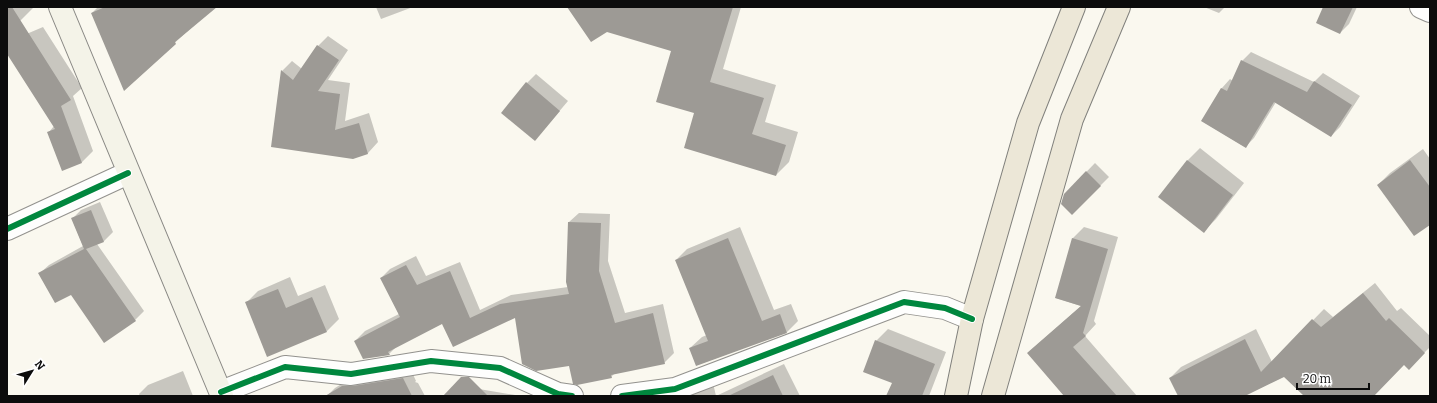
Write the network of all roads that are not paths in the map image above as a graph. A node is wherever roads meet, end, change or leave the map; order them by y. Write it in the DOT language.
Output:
graph roads {
  1 [pos="60,7"];
  2 [pos="1074,7"];
  3 [pos="1119,7"];
  4 [pos="1421,7"];
  5 [pos="1430,11"];
  6 [pos="128,173"];
  7 [pos="11,222"];
  8 [pos="972,319"];
  9 [pos="221,394"];
  10 [pos="572,396"];
  11 [pos="622,396"];
  12 [pos="956,396"];
  13 [pos="993,396"];
  1 -- 6 [label="main road"];
  2 -- 8 [label="main road"];
  3 -- 13 [label="main road"];
  4 -- 5 [label="street"];
  6 -- 7 [label="street"];
  6 -- 9 [label="main road"];
  8 -- 11 [label="street"];
  8 -- 12 [label="main road"];
  9 -- 10 [label="street"];
}
